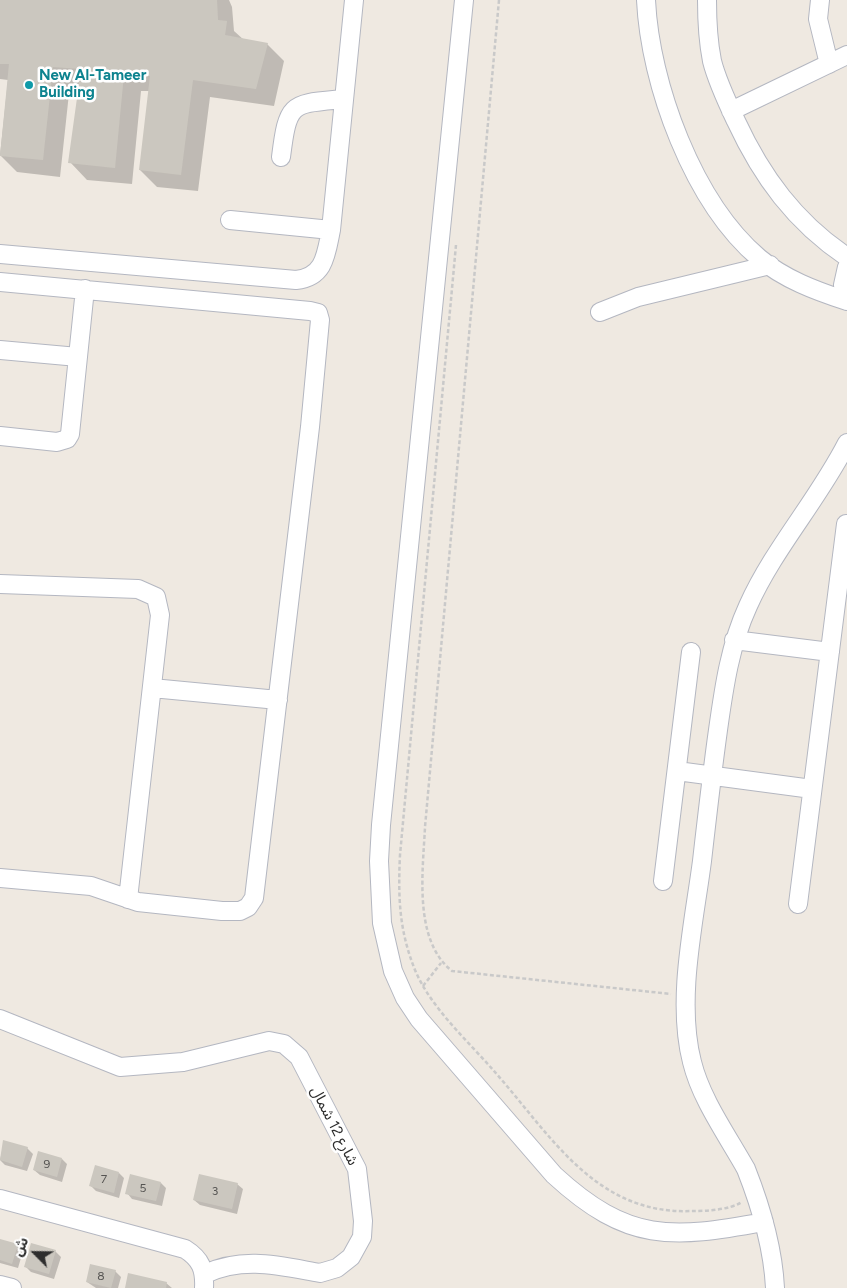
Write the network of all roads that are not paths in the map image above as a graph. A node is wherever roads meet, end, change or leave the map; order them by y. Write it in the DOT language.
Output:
graph roads {
  1 [pos="354,0"];
  2 [pos="464,0"];
  3 [pos="646,0"];
  4 [pos="707,0"];
  5 [pos="820,4"];
  6 [pos="838,60"];
  7 [pos="344,102"];
  8 [pos="731,111"];
  9 [pos="285,157"];
  10 [pos="231,217"];
  11 [pos="331,225"];
  12 [pos="0,254"];
  13 [pos="847,257"];
  14 [pos="770,265"];
  15 [pos="847,267"];
  16 [pos="0,282"];
  17 [pos="85,289"];
  18 [pos="847,301"];
  19 [pos="600,312"];
  20 [pos="0,350"];
  21 [pos="78,357"];
  22 [pos="0,436"];
  23 [pos="845,450"];
  24 [pos="846,524"];
  25 [pos="0,584"];
  26 [pos="734,640"];
  27 [pos="691,652"];
  28 [pos="830,652"];
  29 [pos="152,688"];
  30 [pos="278,700"];
  31 [pos="676,771"];
  32 [pos="712,776"];
  33 [pos="812,788"];
  34 [pos="0,878"];
  35 [pos="663,881"];
  36 [pos="128,899"];
  37 [pos="798,904"];
  38 [pos="0,1019"];
  39 [pos="0,1199"];
  40 [pos="764,1222"];
  41 [pos="204,1281"];
  42 [pos="0,1285"];
  43 [pos="12,1288"];
  44 [pos="774,1288"];
  1 -- 7 [label="street"];
  2 -- 40 [label="street"];
  3 -- 14 [label="street"];
  4 -- 8 [label="street"];
  5 -- 6 [label="street"];
  6 -- 8 [label="street"];
  7 -- 9 [label="street"];
  7 -- 11 [label="street"];
  8 -- 13 [label="street"];
  10 -- 11 [label="street"];
  11 -- 12 [label="street"];
  14 -- 18 [label="street"];
  14 -- 19 [label="street"];
  15 -- 18 [label="street"];
  16 -- 17 [label="street"];
  17 -- 21 [label="street"];
  17 -- 30 [label="street"];
  20 -- 21 [label="street"];
  21 -- 22 [label="street"];
  23 -- 26 [label="street"];
  24 -- 28 [label="street"];
  25 -- 29 [label="street"];
  26 -- 28 [label="street"];
  26 -- 32 [label="street"];
  27 -- 31 [label="street"];
  28 -- 33 [label="street"];
  29 -- 30 [label="street"];
  29 -- 36 [label="street"];
  30 -- 36 [label="street"];
  31 -- 32 [label="street"];
  31 -- 35 [label="street"];
  32 -- 33 [label="street"];
  32 -- 40 [label="street"];
  33 -- 37 [label="street"];
  34 -- 36 [label="street"];
  38 -- 41 [label="street, شارع 12 شمال"];
  39 -- 41 [label="street, شارع 12 شمال"];
  40 -- 44 [label="street"];
  42 -- 43 [label="street"];
}
